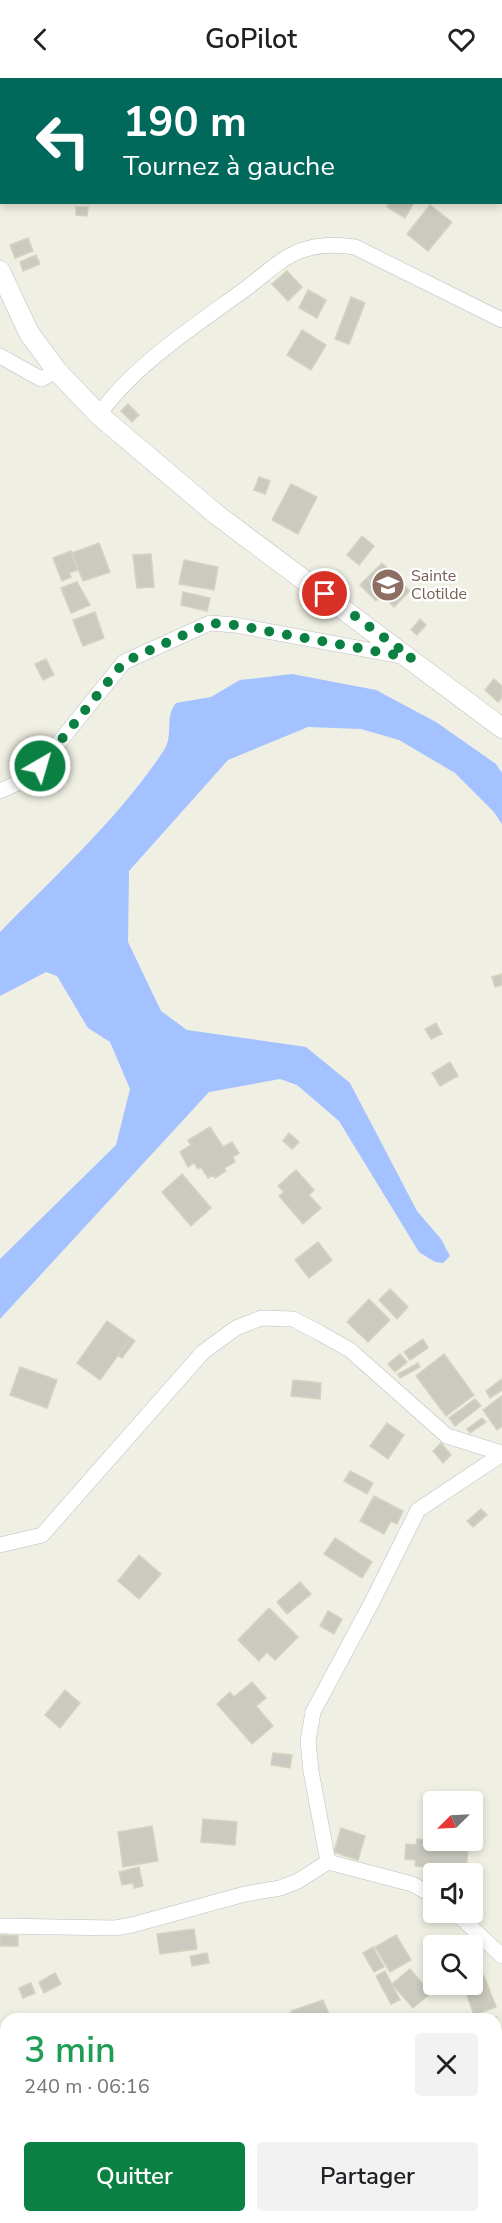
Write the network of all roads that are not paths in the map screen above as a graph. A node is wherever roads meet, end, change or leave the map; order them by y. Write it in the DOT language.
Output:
graph roads {
  1 [pos="0,271"];
  2 [pos="502,320"];
  3 [pos="0,356"];
  4 [pos="57,371"];
  5 [pos="99,416"];
  6 [pos="412,658"];
  7 [pos="502,728"];
  8 [pos="0,791"];
  9 [pos="502,1454"];
  10 [pos="0,1545"];
  11 [pos="328,1862"];
  12 [pos="423,1890"];
  13 [pos="466,1923"];
  14 [pos="0,1926"];
  15 [pos="502,1956"];
  1 -- 4 [label="street"];
  2 -- 5 [label="street"];
  3 -- 4 [label="street"];
  4 -- 5 [label="street"];
  5 -- 6 [label="street"];
  6 -- 7 [label="street"];
  6 -- 8 [label="street"];
  9 -- 10 [label="street"];
  9 -- 11 [label="street"];
  11 -- 12 [label="street"];
  11 -- 14 [label="street"];
  13 -- 15 [label="street"];
}
